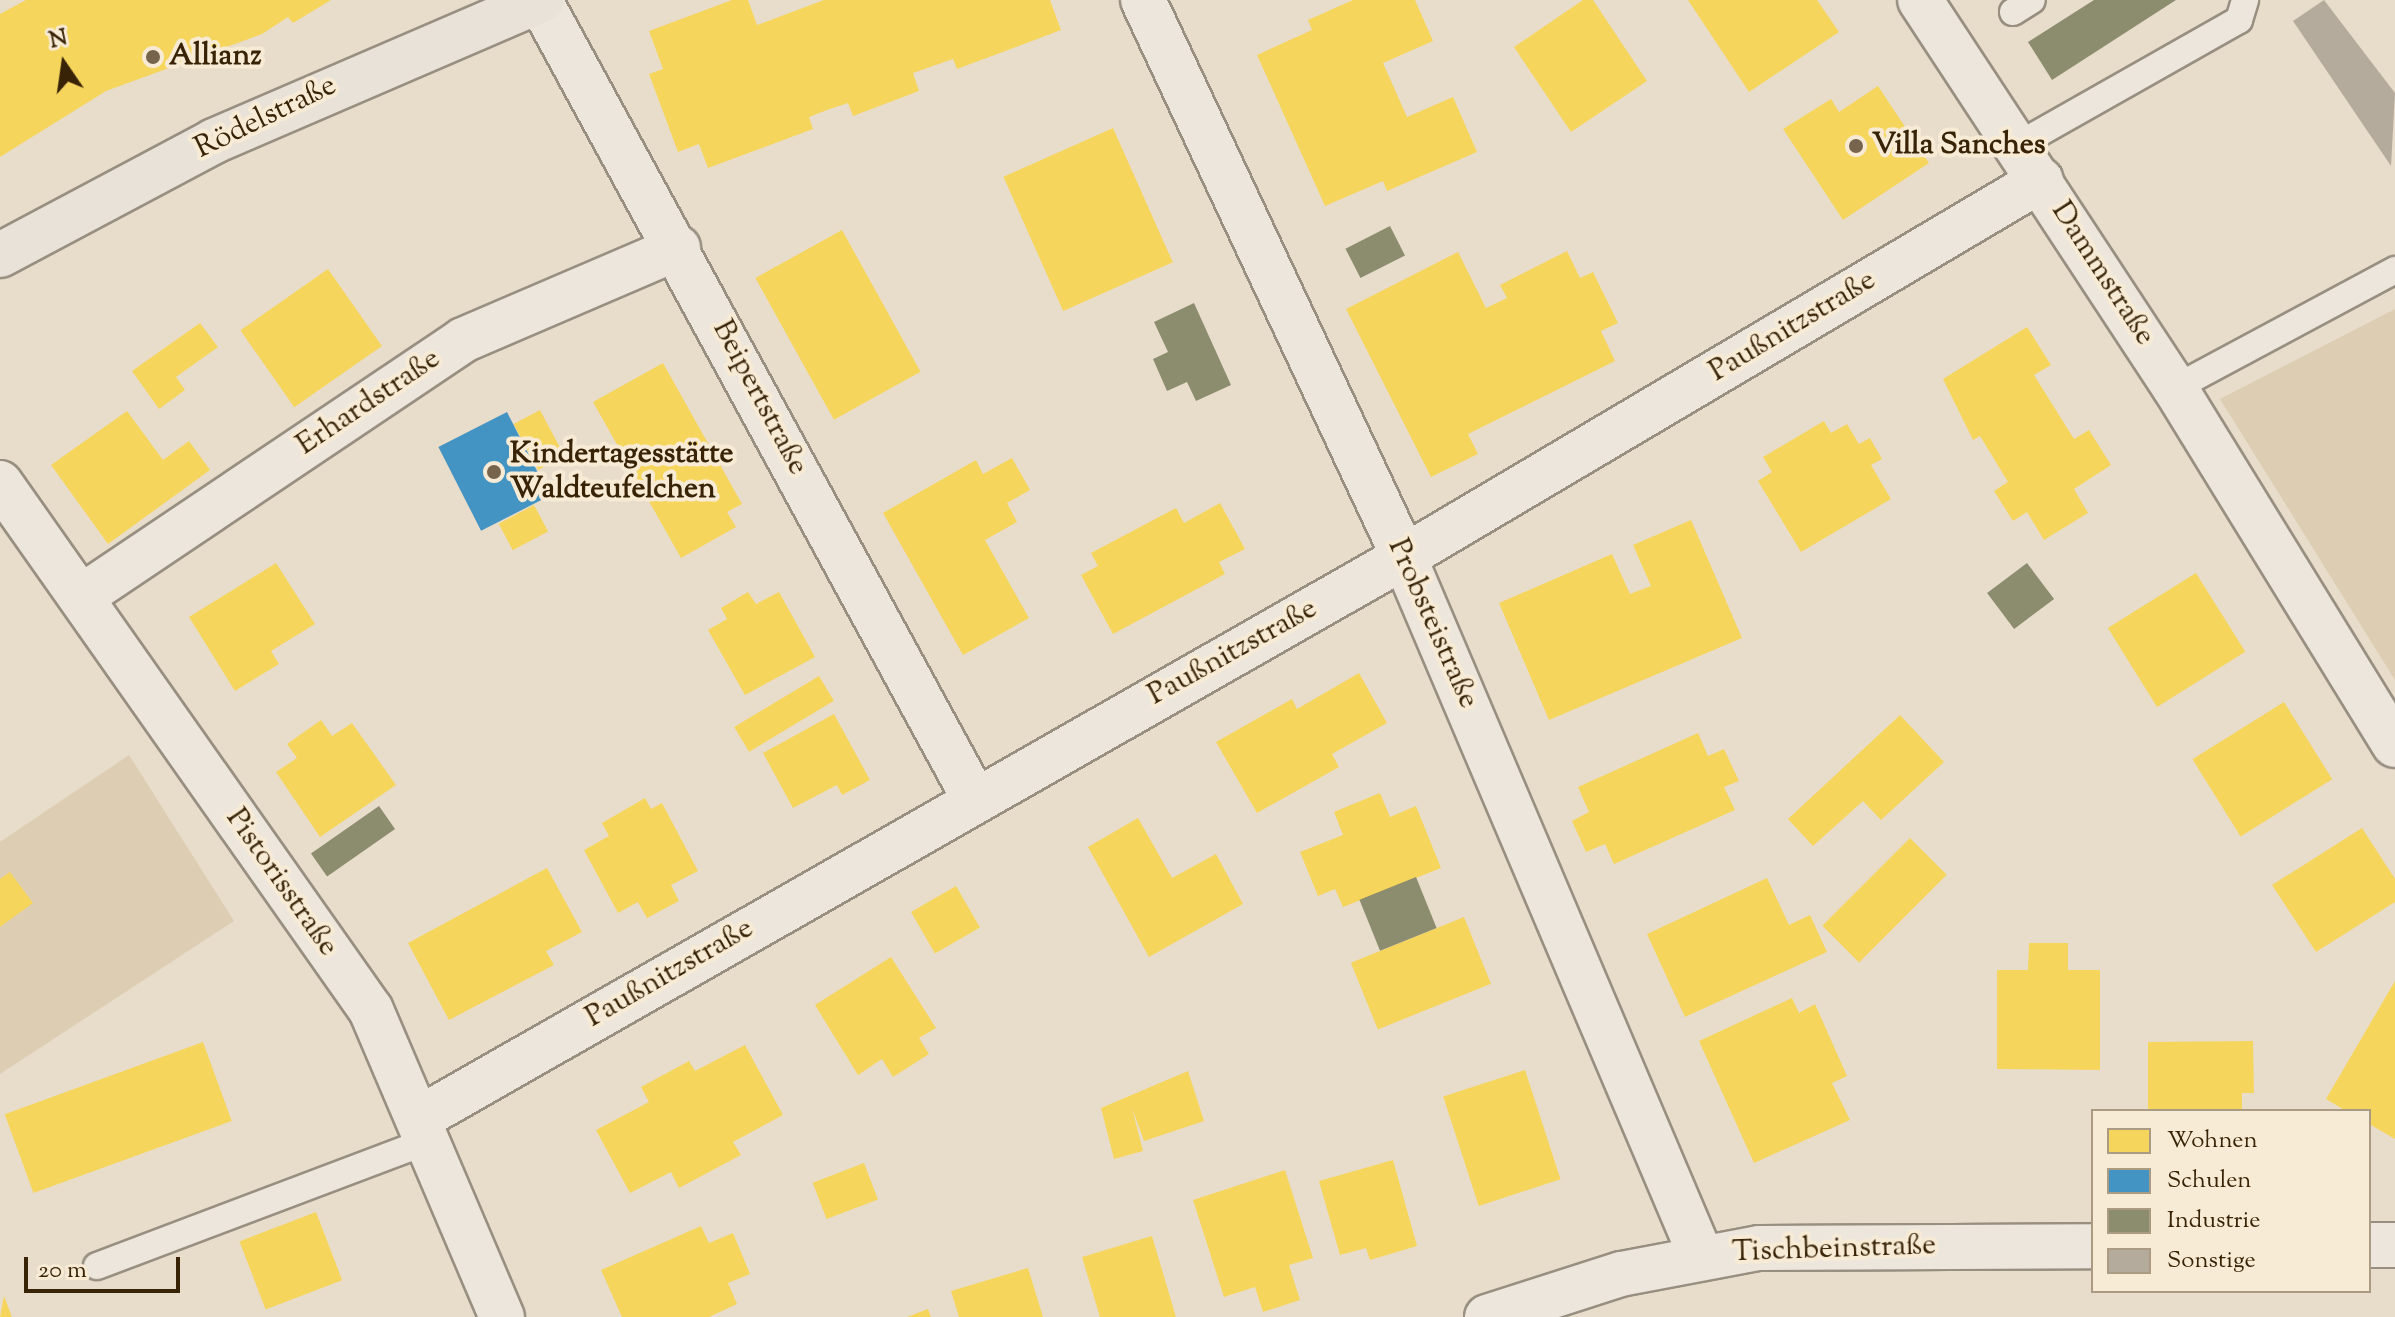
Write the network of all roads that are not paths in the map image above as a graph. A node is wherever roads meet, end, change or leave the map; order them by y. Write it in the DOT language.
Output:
graph roads {
  1 [pos="541,0"];
  2 [pos="1143,0"];
  3 [pos="1920,0"];
  4 [pos="2245,0"];
  5 [pos="2030,163"];
  6 [pos="678,248"];
  7 [pos="0,255"];
  8 [pos="2395,270"];
  9 [pos="2175,388"];
  10 [pos="0,483"];
  11 [pos="1404,557"];
  12 [pos="81,597"];
  13 [pos="2395,745"];
  14 [pos="974,798"];
  15 [pos="423,1130"];
  16 [pos="2371,1245"];
  17 [pos="2395,1245"];
  18 [pos="2091,1246"];
  19 [pos="1701,1256"];
  20 [pos="97,1266"];
  21 [pos="502,1317"];
  22 [pos="1487,1317"];
  1 -- 6 [label="street, Beipertstraße"];
  1 -- 7 [label="main road, Rödelstraße"];
  2 -- 11 [label="street, Probsteistraße"];
  3 -- 5 [label="street, Dammstraße"];
  4 -- 5 [label="lane"];
  5 -- 9 [label="street, Dammstraße"];
  5 -- 11 [label="street, Paußnitzstraße"];
  6 -- 12 [label="street, Erhardstraße"];
  6 -- 14 [label="street, Beipertstraße"];
  8 -- 9 [label="lane"];
  9 -- 13 [label="street, Dammstraße"];
  10 -- 12 [label="street, Pistorisstraße"];
  11 -- 14 [label="street, Paußnitzstraße"];
  11 -- 19 [label="street, Probsteistraße"];
  12 -- 15 [label="street, Pistorisstraße"];
  14 -- 15 [label="street, Paußnitzstraße"];
  15 -- 20 [label="lane"];
  15 -- 21 [label="street, Pistorisstraße"];
  16 -- 17 [label="street"];
  18 -- 19 [label="street, Tischbeinstraße"];
  19 -- 22 [label="street, Tischbeinstraße"];
}
